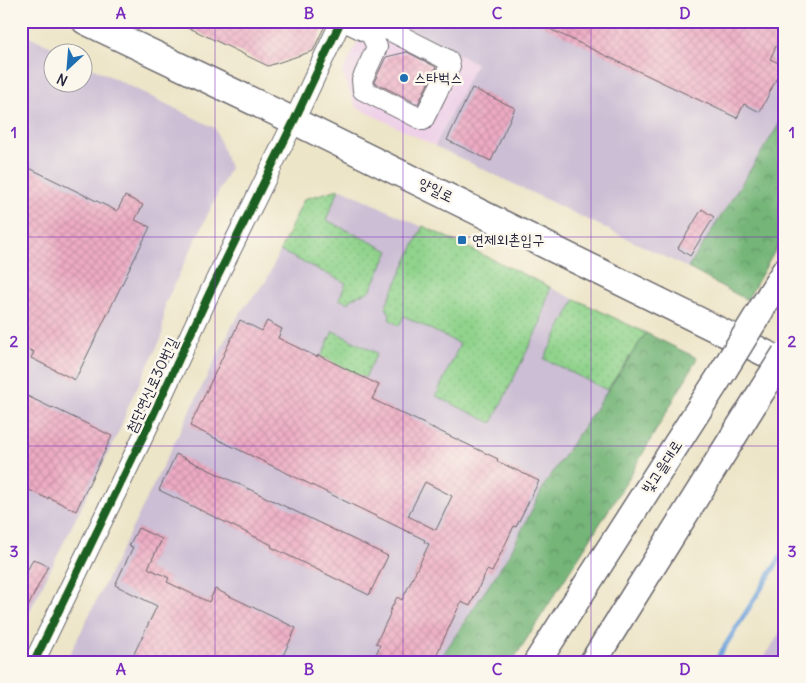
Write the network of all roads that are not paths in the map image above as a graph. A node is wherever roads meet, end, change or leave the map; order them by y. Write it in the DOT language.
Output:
graph roads {
  1 [pos="85,21"];
  2 [pos="343,21"];
  3 [pos="370,21"];
  4 [pos="294,121"];
  5 [pos="785,271"];
  6 [pos="785,354"];
  7 [pos="785,363"];
  8 [pos="34,662"];
  9 [pos="537,662"];
  10 [pos="593,662"];
  1 -- 4 [label="main road, 양일로"];
  2 -- 3 [label="street"];
  2 -- 4 [label="street, 첨단연신로30번길"];
  4 -- 7 [label="main road, 양일로"];
  4 -- 8 [label="street, 첨단연신로30번길"];
  5 -- 9 [label="main road, 빛고을대로, bridge"];
  6 -- 10 [label="main road, bridge"];
}
